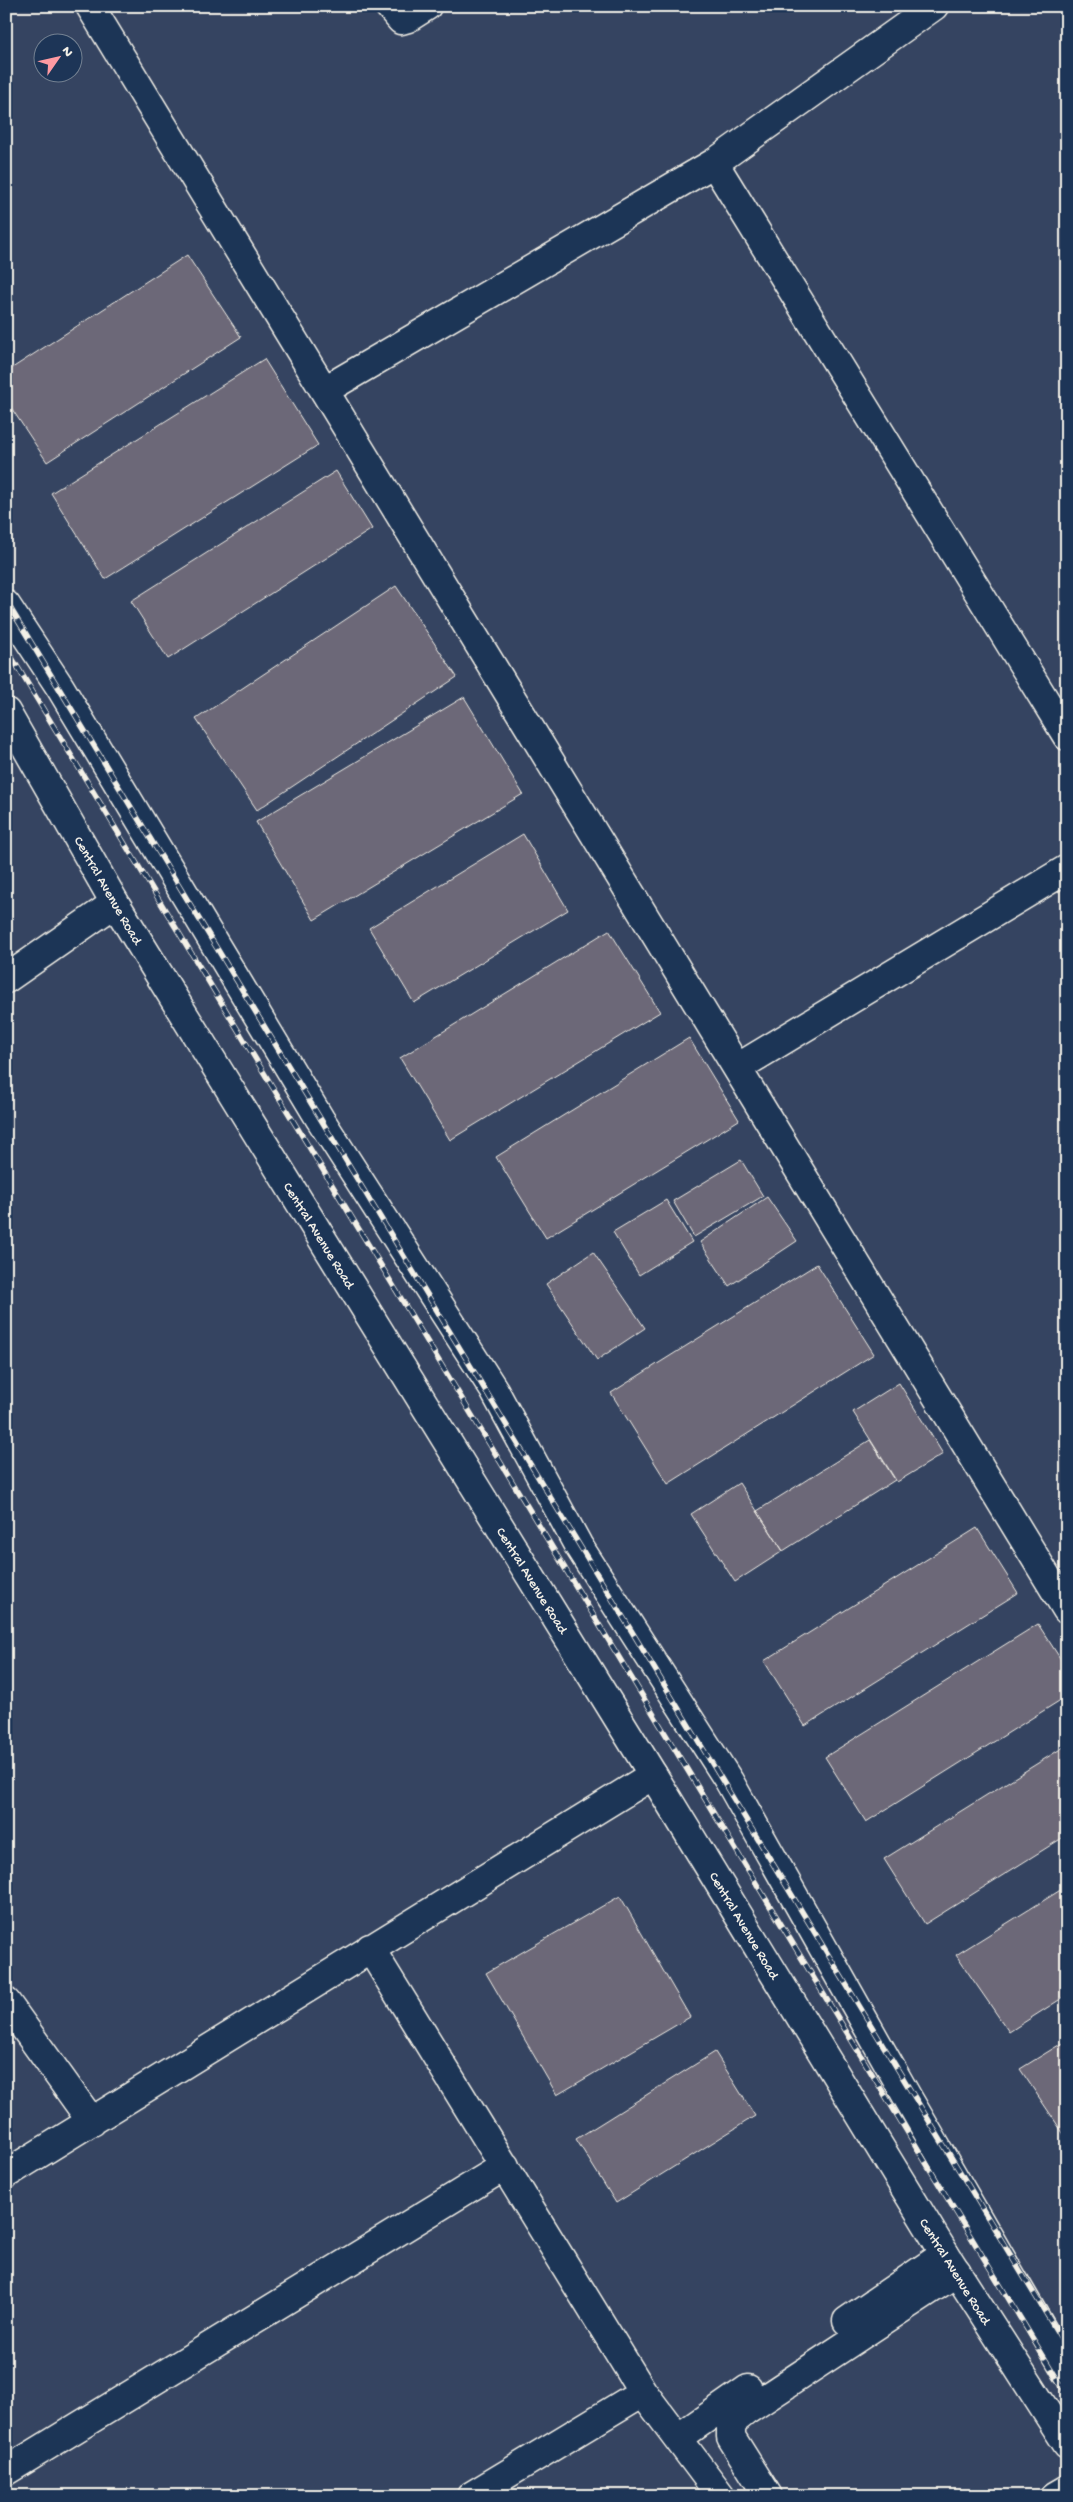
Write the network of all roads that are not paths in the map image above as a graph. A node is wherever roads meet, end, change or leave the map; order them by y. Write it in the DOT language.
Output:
graph roads {
  1 [pos="90,6"];
  2 [pos="389,6"];
  3 [pos="427,6"];
  4 [pos="934,6"];
  5 [pos="714,163"];
  6 [pos="325,390"];
  7 [pos="6,605"];
  8 [pos="6,712"];
  9 [pos="1067,736"];
  10 [pos="1067,869"];
  11 [pos="115,903"];
  12 [pos="6,980"];
  13 [pos="737,1068"];
  14 [pos="1067,1610"];
  15 [pos="653,1775"];
  16 [pos="370,1948"];
  17 [pos="6,2002"];
  18 [pos="92,2122"];
  19 [pos="505,2166"];
  20 [pos="6,2174"];
  21 [pos="951,2263"];
  22 [pos="1067,2372"];
  23 [pos="643,2392"];
  24 [pos="678,2438"];
  25 [pos="1067,2444"];
  26 [pos="6,2471"];
  27 [pos="1067,2489"];
  28 [pos="471,2496"];
  29 [pos="721,2496"];
  30 [pos="768,2496"];
  31 [pos="1055,2496"];
  1 -- 6 [label="street"];
  2 -- 3 [label="street"];
  4 -- 5 [label="street"];
  5 -- 6 [label="street"];
  5 -- 9 [label="street"];
  6 -- 13 [label="street"];
  7 -- 22 [label="street"];
  8 -- 11 [label="street, Central Avenue Road"];
  10 -- 13 [label="street"];
  11 -- 12 [label="street"];
  11 -- 15 [label="street, Central Avenue Road"];
  13 -- 14 [label="street"];
  15 -- 16 [label="street"];
  15 -- 21 [label="street, Central Avenue Road"];
  16 -- 18 [label="street"];
  16 -- 19 [label="street"];
  17 -- 18 [label="street"];
  18 -- 20 [label="street"];
  19 -- 23 [label="street"];
  19 -- 26 [label="street"];
  21 -- 24 [label="street"];
  21 -- 25 [label="street, Central Avenue Road"];
  21 -- 30 [label="street"];
  23 -- 24 [label="street"];
  23 -- 28 [label="street"];
  24 -- 29 [label="street"];
  27 -- 31 [label="street"];
}
